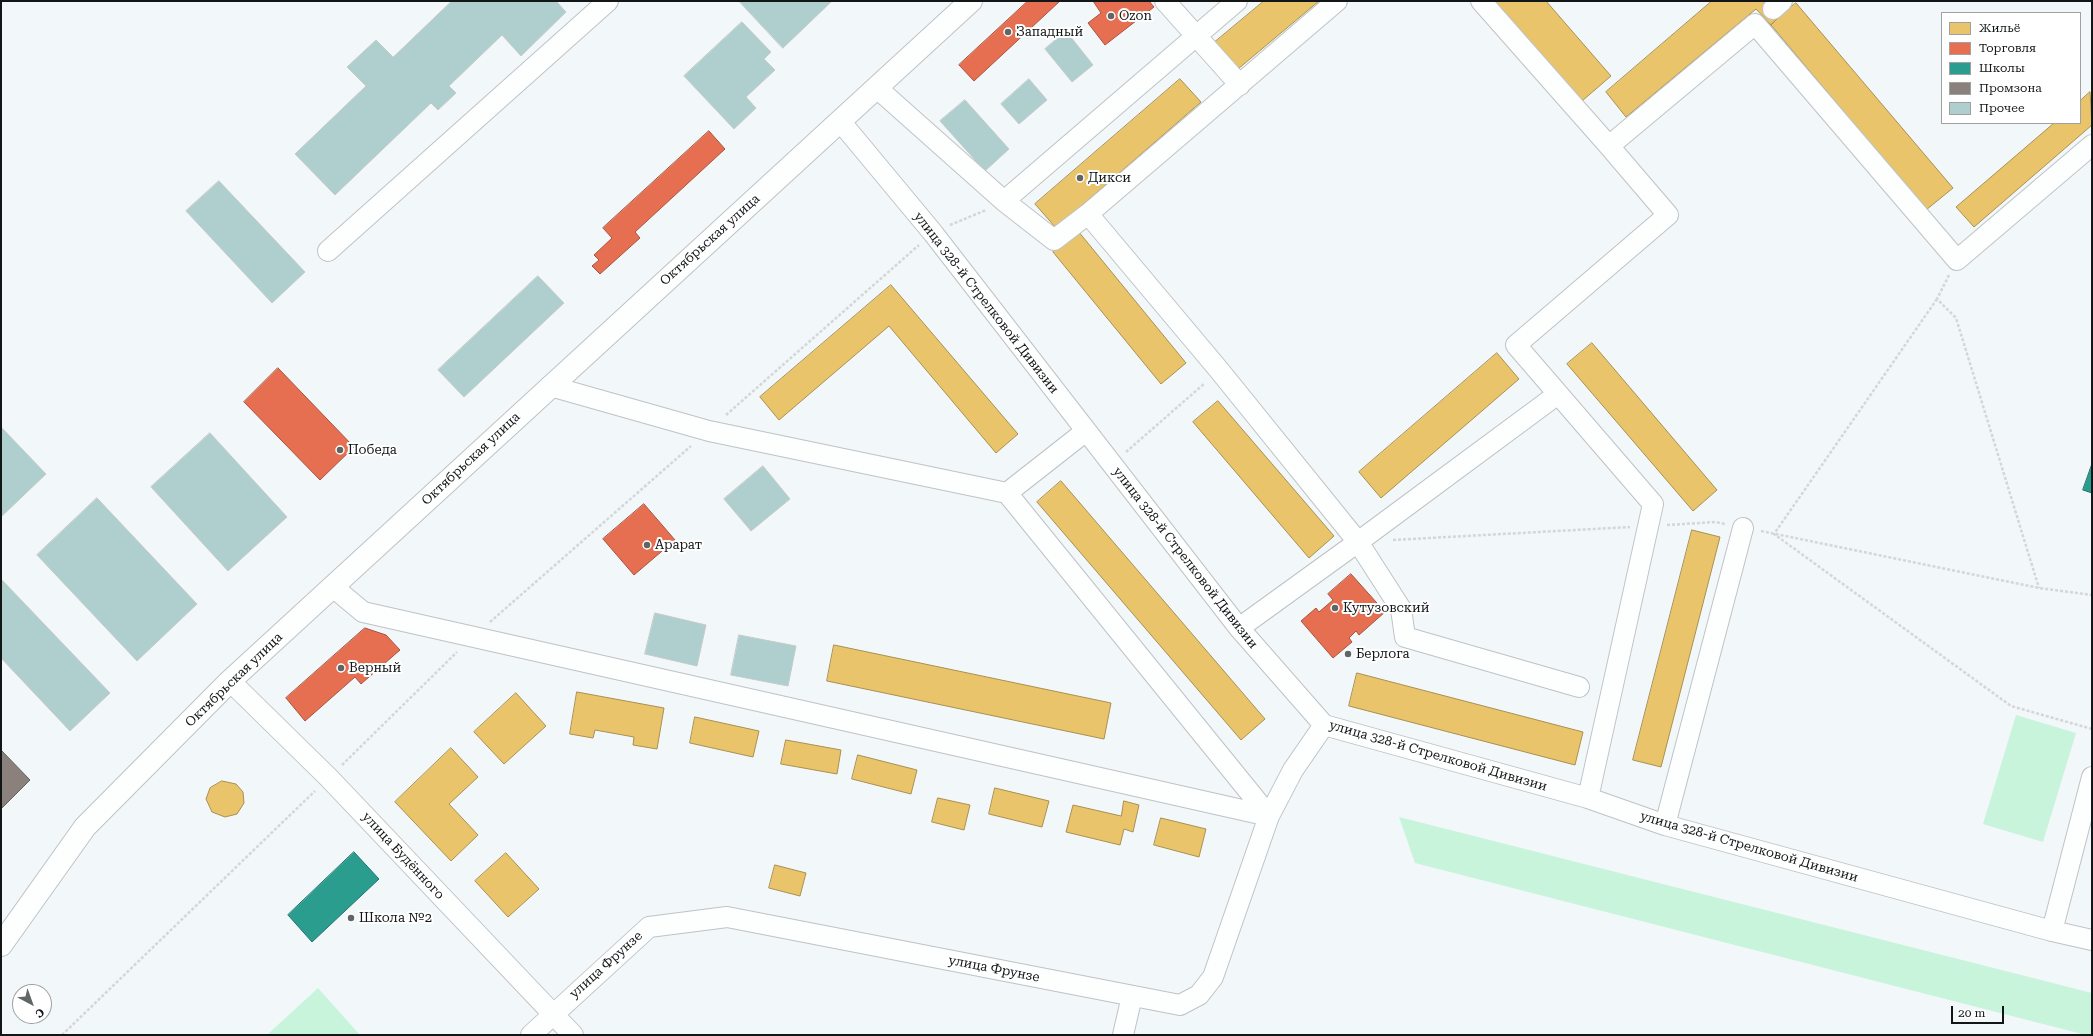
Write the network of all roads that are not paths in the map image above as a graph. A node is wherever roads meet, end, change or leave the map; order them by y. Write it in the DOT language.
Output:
graph roads {
  1 [pos="608,1"];
  2 [pos="971,1"];
  3 [pos="1165,1"];
  4 [pos="1237,1"];
  5 [pos="1337,1"];
  6 [pos="1481,1"];
  7 [pos="1769,13"];
  8 [pos="1197,36"];
  9 [pos="1240,85"];
  10 [pos="877,88"];
  11 [pos="840,121"];
  12 [pos="2092,145"];
  13 [pos="1609,146"];
  14 [pos="1004,201"];
  15 [pos="1088,214"];
  16 [pos="328,251"];
  17 [pos="550,386"];
  18 [pos="1558,394"];
  19 [pos="1086,431"];
  20 [pos="1007,493"];
  21 [pos="1743,528"];
  22 [pos="1358,542"];
  23 [pos="333,587"];
  24 [pos="1239,628"];
  25 [pos="230,681"];
  26 [pos="1579,686"];
  27 [pos="1324,725"];
  28 [pos="2092,777"];
  29 [pos="1588,798"];
  30 [pos="2088,808"];
  31 [pos="1269,816"];
  32 [pos="1665,825"];
  33 [pos="2052,931"];
  34 [pos="2092,940"];
  35 [pos="1,945"];
  36 [pos="1132,996"];
  37 [pos="552,1014"];
  38 [pos="531,1035"];
  39 [pos="573,1035"];
  40 [pos="1123,1035"];
  1 -- 16 [label="street"];
  2 -- 10 [label="main road, Октябрьская улица"];
  3 -- 8 [label="street"];
  4 -- 8 [label="street"];
  5 -- 9 [label="street"];
  6 -- 13 [label="street"];
  7 -- 12 [label="street"];
  7 -- 13 [label="street"];
  8 -- 9 [label="street"];
  8 -- 14 [label="street"];
  9 -- 15 [label="street"];
  10 -- 11 [label="main road, Октябрьская улица"];
  10 -- 14 [label="street"];
  11 -- 17 [label="main road, Октябрьская улица"];
  11 -- 19 [label="street, улица 328-й Стрелковой Дивизии"];
  13 -- 18 [label="street"];
  14 -- 15 [label="street"];
  15 -- 22 [label="street"];
  17 -- 20 [label="street"];
  17 -- 23 [label="main road, Октябрьская улица"];
  18 -- 22 [label="street"];
  18 -- 29 [label="street"];
  19 -- 20 [label="street"];
  19 -- 24 [label="street, улица 328-й Стрелковой Дивизии"];
  20 -- 31 [label="street"];
  21 -- 32 [label="street"];
  22 -- 24 [label="street"];
  22 -- 26 [label="street"];
  23 -- 25 [label="main road, Октябрьская улица"];
  23 -- 31 [label="street"];
  24 -- 27 [label="street, улица 328-й Стрелковой Дивизии"];
  25 -- 35 [label="main road, Октябрьская улица"];
  25 -- 37 [label="street, улица Будённого"];
  27 -- 29 [label="street, улица 328-й Стрелковой Дивизии"];
  27 -- 31 [label="street, улица Фрунзе"];
  28 -- 30 [label="street"];
  29 -- 32 [label="street, улица 328-й Стрелковой Дивизии"];
  30 -- 33 [label="street"];
  31 -- 36 [label="street, улица Фрунзе"];
  32 -- 33 [label="street, улица 328-й Стрелковой Дивизии"];
  33 -- 34 [label="street, улица 328-й Стрелковой Дивизии"];
  36 -- 37 [label="street, улица Фрунзе"];
  36 -- 40 [label="street"];
  37 -- 38 [label="street, улица Фрунзе"];
  37 -- 39 [label="street, улица Будённого"];
}
